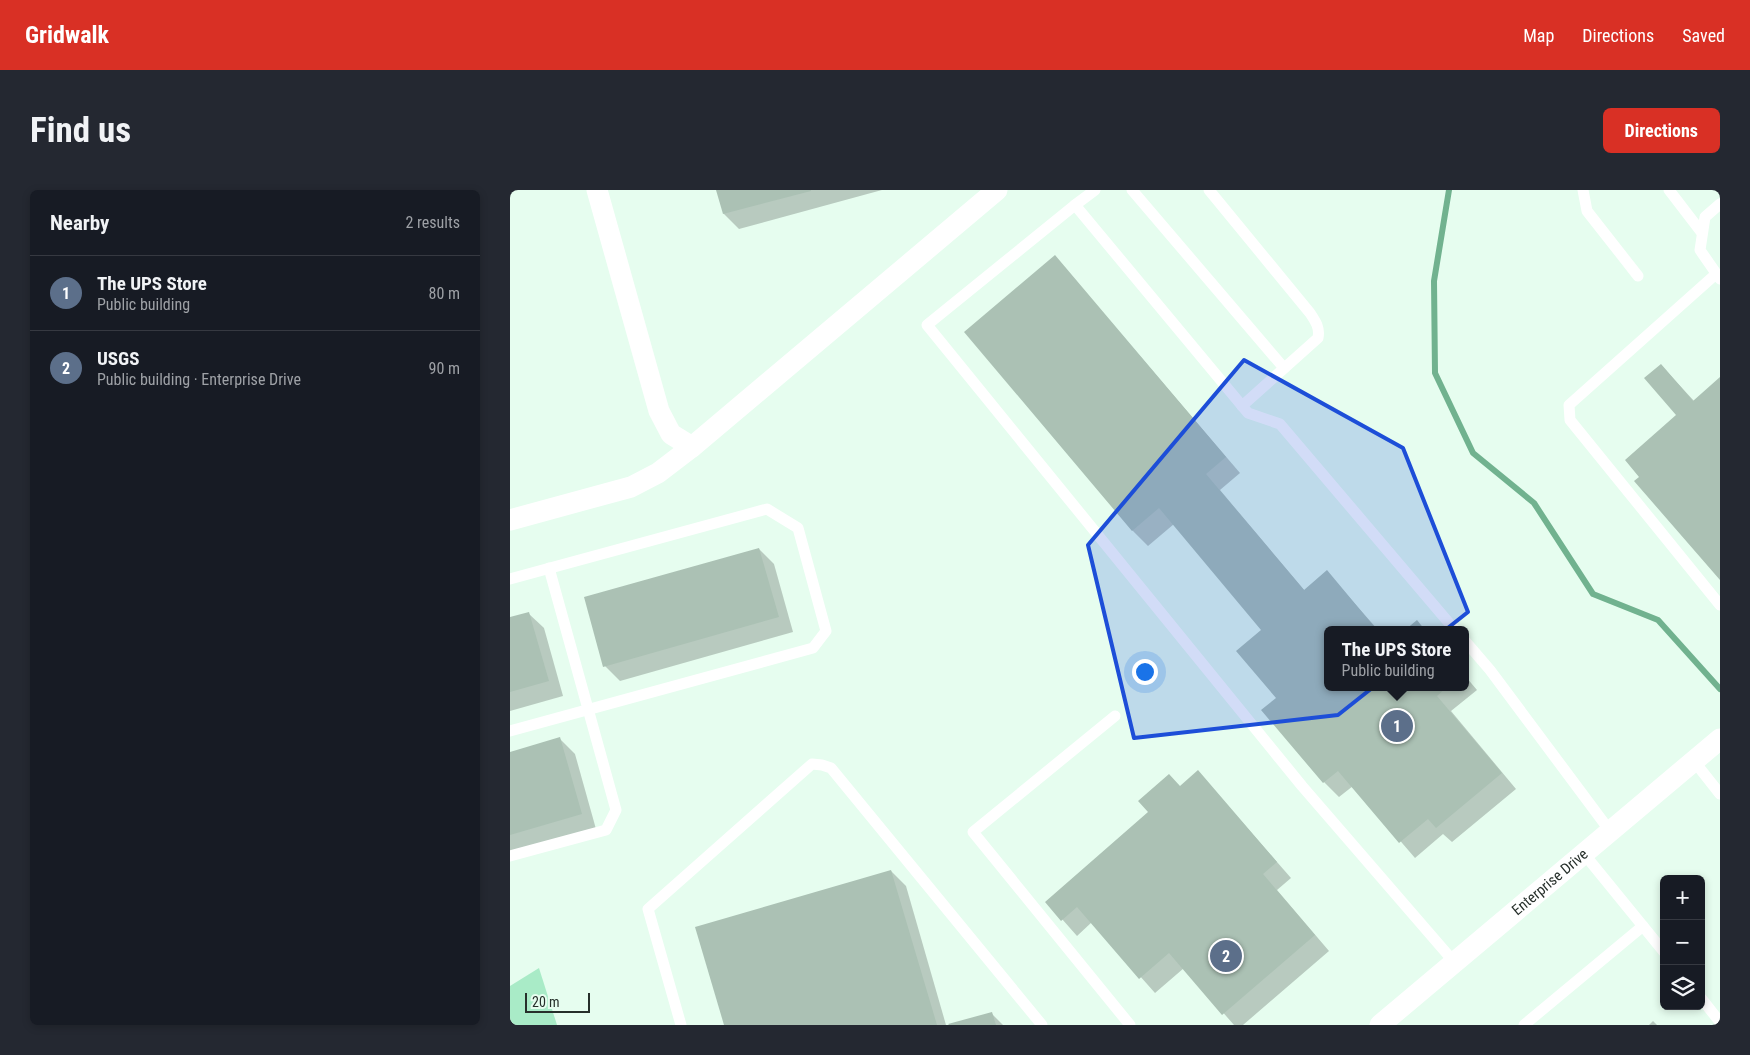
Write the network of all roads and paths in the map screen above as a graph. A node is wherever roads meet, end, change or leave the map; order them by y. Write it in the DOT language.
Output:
graph roads {
  1 [pos="597,190"];
  2 [pos="997,190"];
  3 [pos="1095,190"];
  4 [pos="1132,190"];
  5 [pos="1209,190"];
  6 [pos="1583,190"];
  7 [pos="1669,190"];
  8 [pos="1720,204"];
  9 [pos="1075,205"];
  10 [pos="1702,233"];
  11 [pos="1638,276"];
  12 [pos="1718,277"];
  13 [pos="1284,368"];
  14 [pos="1242,406"];
  15 [pos="692,447"];
  16 [pos="510,520"];
  17 [pos="550,568"];
  18 [pos="510,579"];
  19 [pos="1720,605"];
  20 [pos="1453,626"];
  21 [pos="1469,646"];
  22 [pos="589,709"];
  23 [pos="1115,716"];
  24 [pos="510,731"];
  25 [pos="1720,739"];
  26 [pos="1694,761"];
  27 [pos="1720,794"];
  28 [pos="1610,831"];
  29 [pos="1584,855"];
  30 [pos="510,856"];
  31 [pos="1643,926"];
  32 [pos="1660,947"];
  33 [pos="1455,963"];
  34 [pos="1705,1003"];
  35 [pos="1720,1022"];
  36 [pos="1387,1023"];
  37 [pos="681,1025"];
  38 [pos="1042,1025"];
  39 [pos="1130,1025"];
  40 [pos="1524,1025"];
  1 -- 15 [label="street"];
  2 -- 15 [label="street"];
  3 -- 9 [label="lane"];
  4 -- 13 [label="lane"];
  5 -- 13 [label="lane"];
  6 -- 11 [label="lane"];
  7 -- 10 [label="lane"];
  8 -- 10 [label="lane"];
  9 -- 14 [label="lane"];
  9 -- 33 [label="lane"];
  10 -- 12 [label="lane"];
  12 -- 19 [label="lane"];
  13 -- 14 [label="lane"];
  14 -- 20 [label="lane"];
  15 -- 16 [label="street"];
  17 -- 18 [label="lane"];
  17 -- 22 [label="lane"];
  17 -- 22 [label="lane"];
  21 -- 28 [label="lane"];
  22 -- 24 [label="lane"];
  22 -- 30 [label="lane"];
  23 -- 39 [label="lane"];
  25 -- 26 [label="street, Enterprise Drive"];
  26 -- 27 [label="lane"];
  26 -- 28 [label="street, Enterprise Drive"];
  28 -- 29 [label="street, Enterprise Drive"];
  29 -- 31 [label="lane"];
  29 -- 33 [label="street, Enterprise Drive"];
  31 -- 32 [label="lane"];
  31 -- 40 [label="lane"];
  33 -- 36 [label="street, Enterprise Drive"];
  34 -- 35 [label="lane"];
  37 -- 38 [label="lane"];
}
